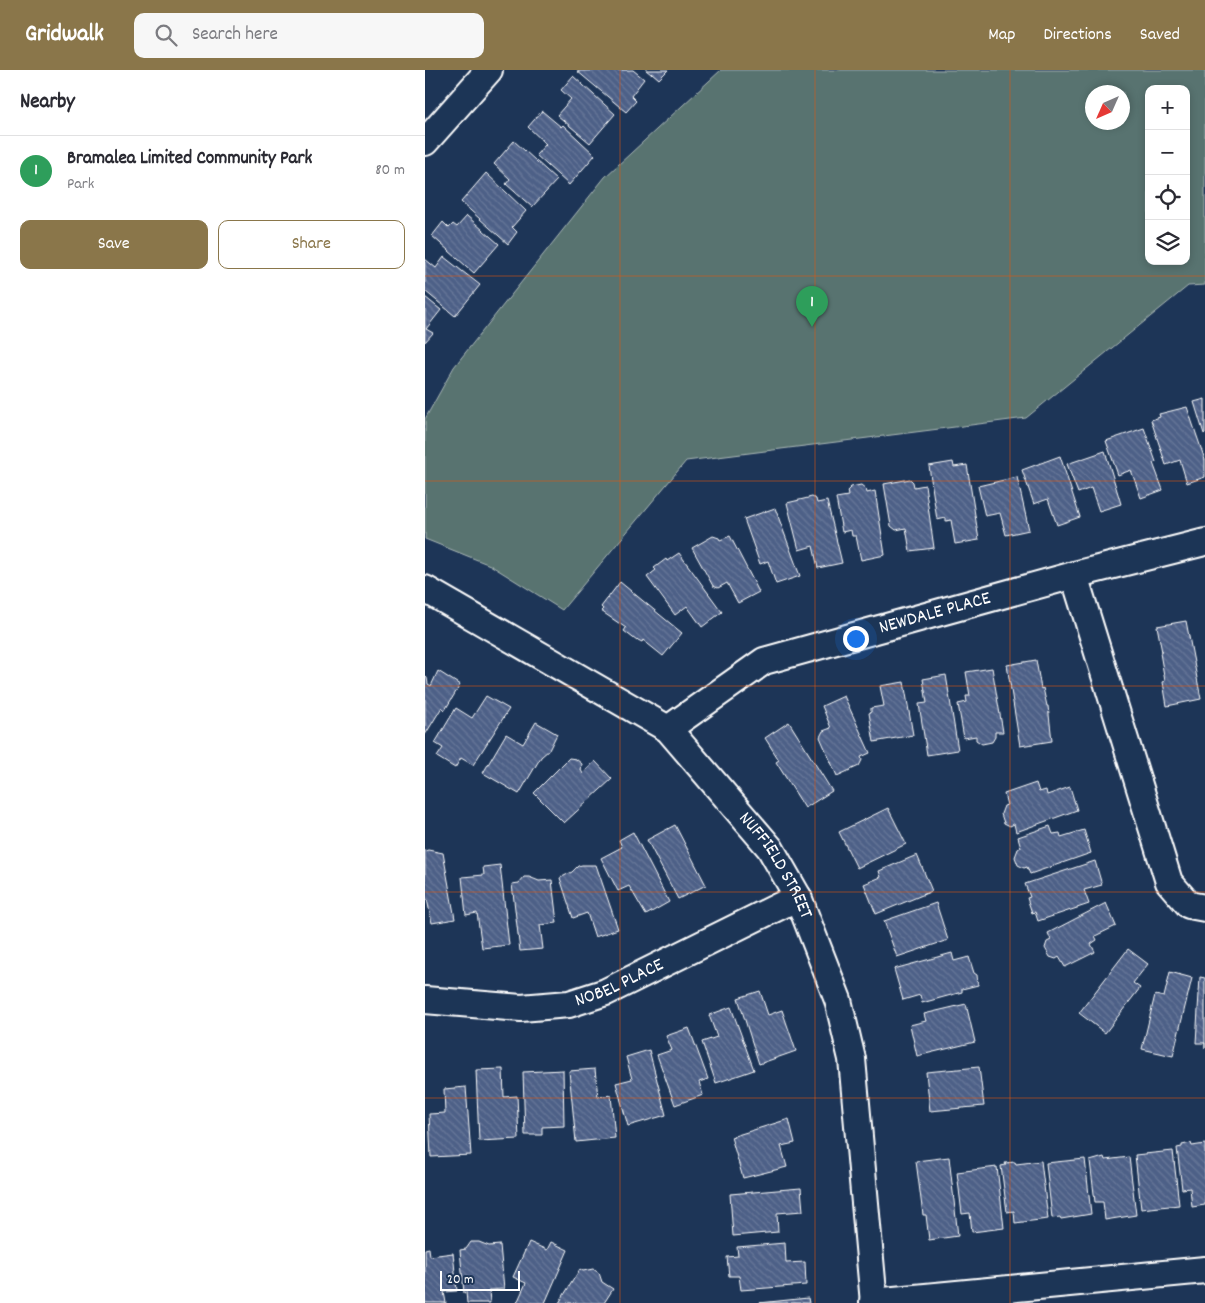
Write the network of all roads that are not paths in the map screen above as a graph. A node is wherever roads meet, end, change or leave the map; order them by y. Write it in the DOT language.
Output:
graph roads {
  1 [pos="489,70"];
  2 [pos="425,142"];
  3 [pos="1205,542"];
  4 [pos="1075,575"];
  5 [pos="425,589"];
  6 [pos="668,728"];
  7 [pos="798,897"];
  8 [pos="1205,908"];
  9 [pos="425,1000"];
  10 [pos="1205,1270"];
  11 [pos="873,1303"];
  1 -- 2 [label="street"];
  3 -- 4 [label="street, NEWDALE PLACE"];
  4 -- 6 [label="street, NEWDALE PLACE"];
  4 -- 8 [label="street"];
  5 -- 6 [label="street, NUFFIELD STREET"];
  6 -- 7 [label="street, NUFFIELD STREET"];
  7 -- 9 [label="street, NOBEL PLACE"];
  7 -- 11 [label="street, NUFFIELD STREET"];
  10 -- 11 [label="street"];
}
